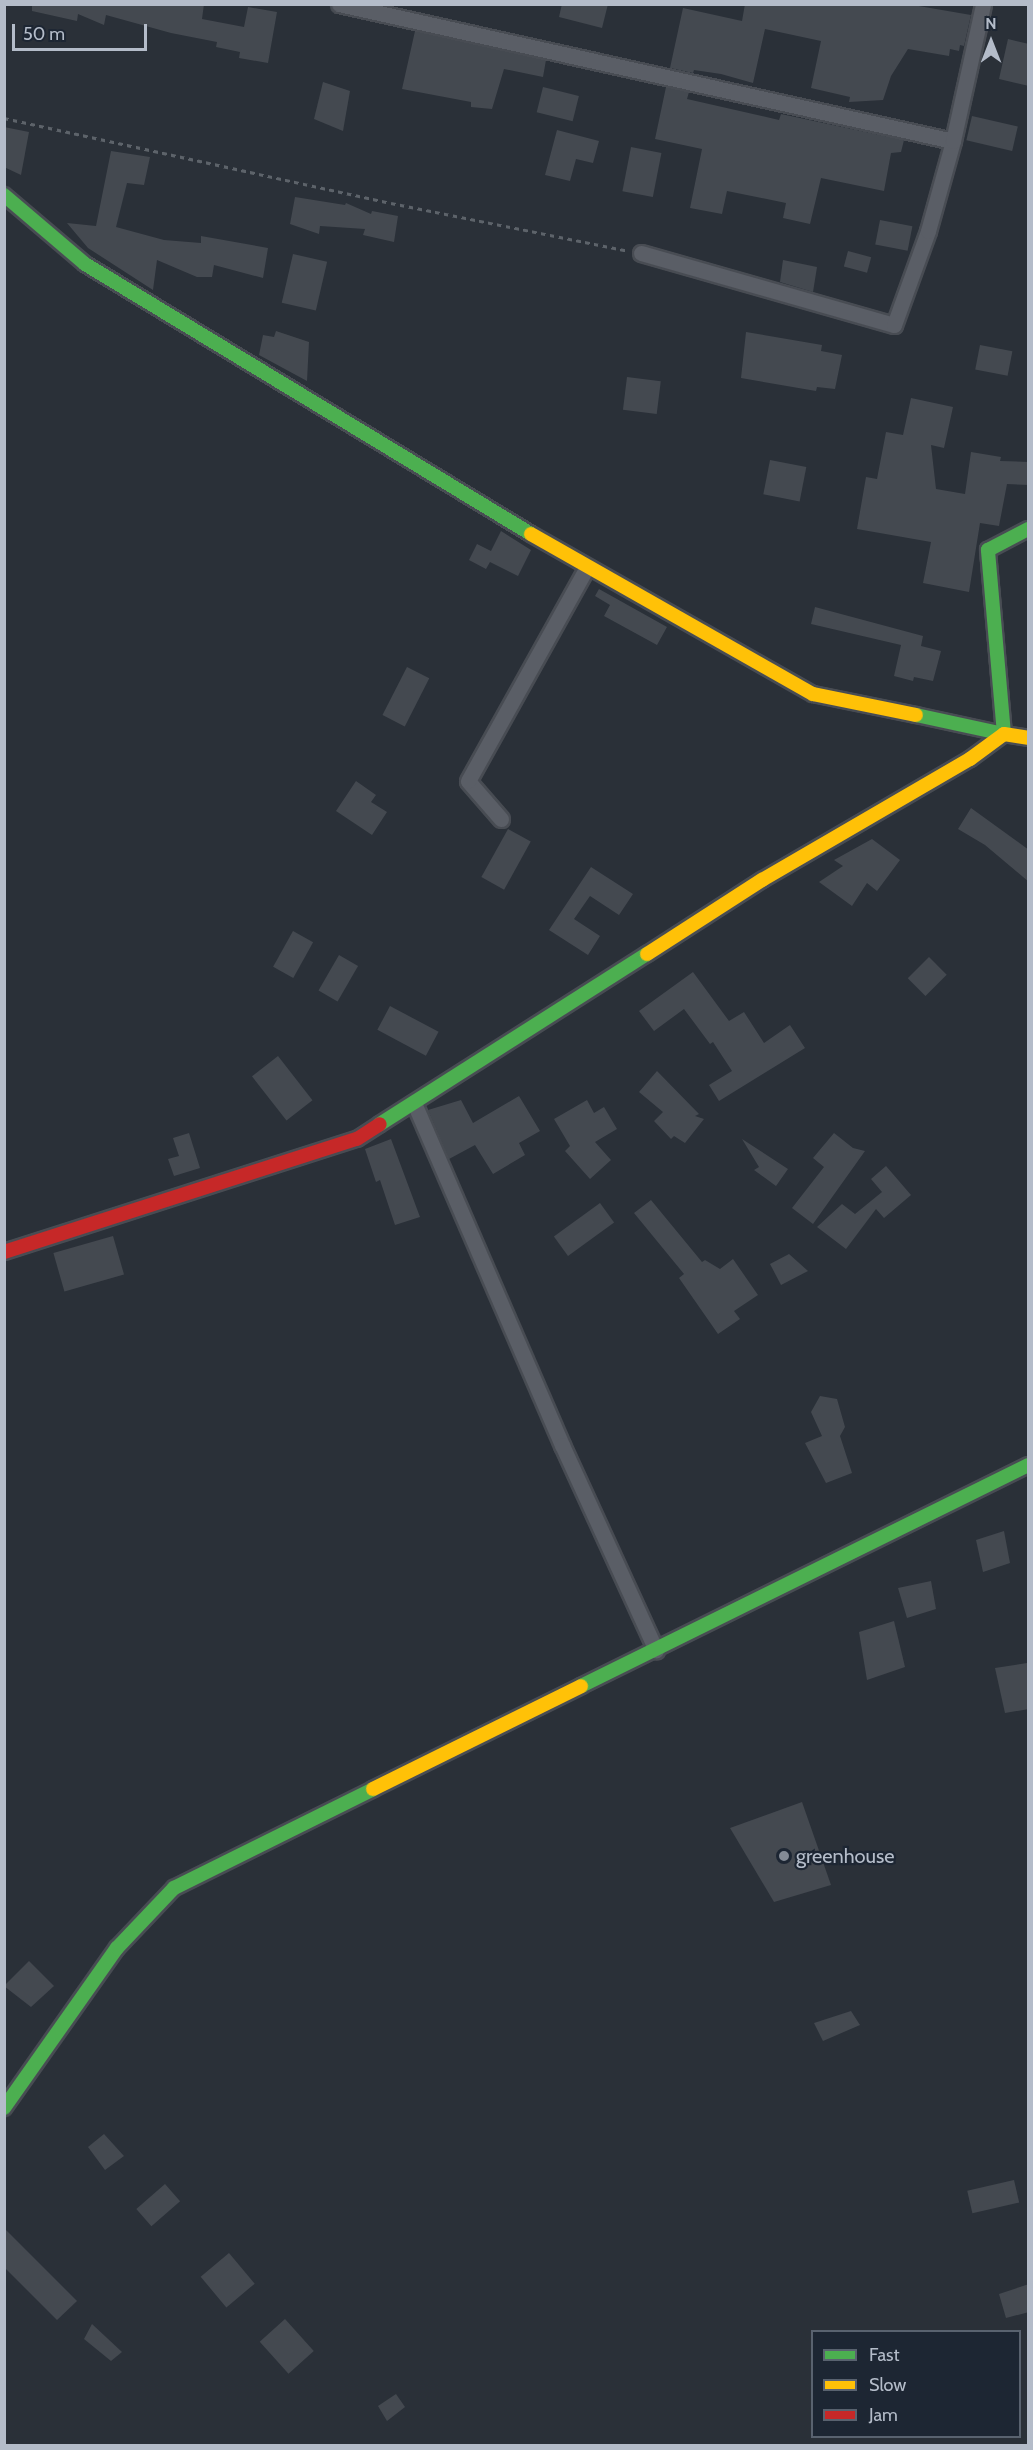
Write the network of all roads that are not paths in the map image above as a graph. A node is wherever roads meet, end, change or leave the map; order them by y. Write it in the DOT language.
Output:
graph roads {
  1 [pos="339,4"];
  2 [pos="984,4"];
  3 [pos="953,141"];
  4 [pos="4,195"];
  5 [pos="641,253"];
  6 [pos="1029,529"];
  7 [pos="586,567"];
  8 [pos="1004,734"];
  9 [pos="1029,738"];
  10 [pos="501,819"];
  11 [pos="414,1103"];
  12 [pos="4,1252"];
  13 [pos="1029,1465"];
  14 [pos="656,1650"];
  15 [pos="4,2108"];
  1 -- 3 [label="street"];
  2 -- 3 [label="street"];
  3 -- 5 [label="street"];
  4 -- 7 [label="street"];
  6 -- 8 [label="street"];
  7 -- 8 [label="street"];
  7 -- 10 [label="street"];
  8 -- 9 [label="street"];
  8 -- 11 [label="street"];
  11 -- 12 [label="street"];
  11 -- 14 [label="street"];
  13 -- 14 [label="street"];
  14 -- 15 [label="street"];
}
